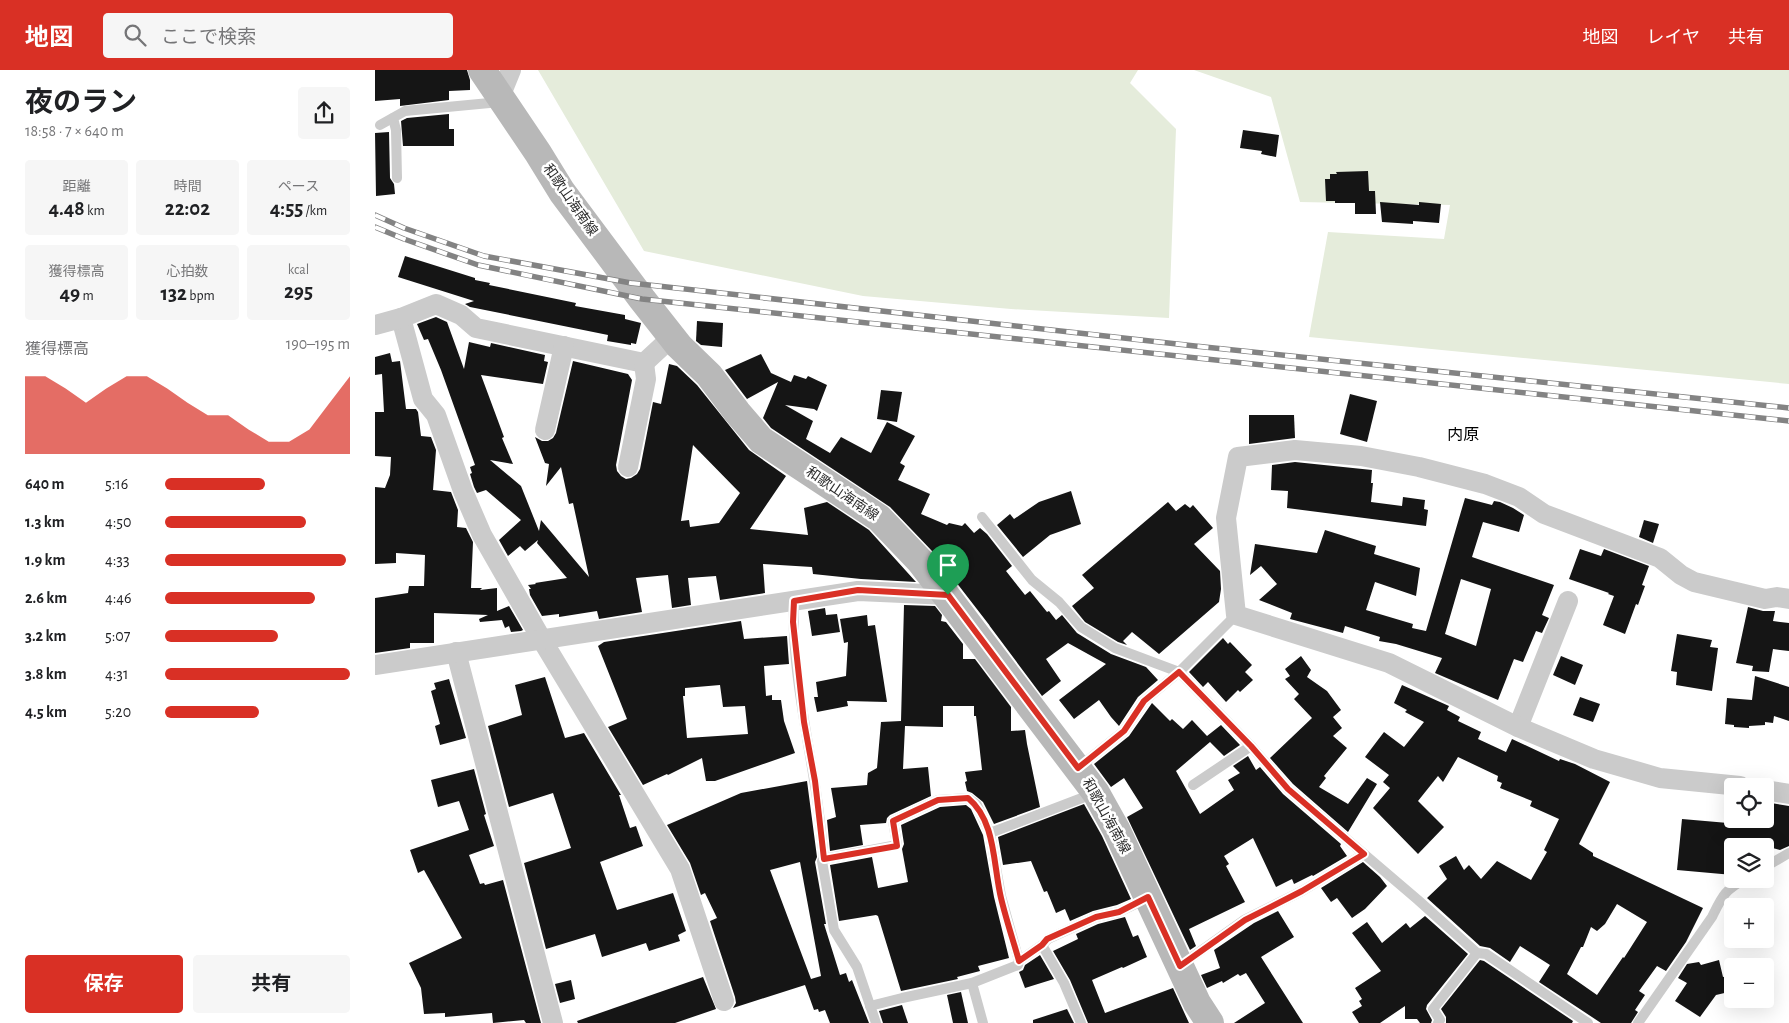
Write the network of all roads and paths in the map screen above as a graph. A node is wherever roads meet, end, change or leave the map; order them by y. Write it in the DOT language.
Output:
graph roads {
  1 [pos="483,70"];
  2 [pos="511,70"];
  3 [pos="501,99"];
  4 [pos="393,118"];
  5 [pos="380,124"];
  6 [pos="397,178"];
  7 [pos="401,318"];
  8 [pos="375,325"];
  9 [pos="672,337"];
  10 [pos="564,346"];
  11 [pos="644,363"];
  12 [pos="545,430"];
  13 [pos="628,467"];
  14 [pos="982,517"];
  15 [pos="948,595"];
  16 [pos="1789,599"];
  17 [pos="794,601"];
  18 [pos="1568,601"];
  19 [pos="1237,615"];
  20 [pos="542,640"];
  21 [pos="456,652"];
  22 [pos="375,665"];
  23 [pos="1179,672"];
  24 [pos="1518,727"];
  25 [pos="1251,746"];
  26 [pos="1078,768"];
  27 [pos="1193,784"];
  28 [pos="1724,784"];
  29 [pos="1774,792"];
  30 [pos="1096,793"];
  31 [pos="1789,794"];
  32 [pos="990,833"];
  33 [pos="1789,853"];
  34 [pos="1364,854"];
  35 [pos="824,859"];
  36 [pos="1774,862"];
  37 [pos="1730,888"];
  38 [pos="1148,897"];
  39 [pos="1042,945"];
  40 [pos="1477,953"];
  41 [pos="1019,961"];
  42 [pos="1180,966"];
  43 [pos="972,984"];
  44 [pos="724,1001"];
  45 [pos="870,1006"];
  46 [pos="1205,1020"];
  47 [pos="553,1023"];
  48 [pos="876,1023"];
  49 [pos="983,1023"];
  50 [pos="1081,1023"];
  51 [pos="1438,1023"];
  52 [pos="1588,1023"];
  53 [pos="1638,1023"];
  1 -- 3 [label="main road, 和歌山海南線"];
  2 -- 3 [label="street"];
  3 -- 4 [label="lane"];
  3 -- 9 [label="main road, 和歌山海南線"];
  4 -- 5 [label="lane"];
  4 -- 6 [label="lane"];
  7 -- 8 [label="street"];
  7 -- 10 [label="street"];
  7 -- 20 [label="street"];
  9 -- 11 [label="street"];
  9 -- 15 [label="main road, 和歌山海南線"];
  10 -- 11 [label="street"];
  10 -- 12 [label="street"];
  11 -- 13 [label="street"];
  14 -- 23 [label="lane"];
  15 -- 17 [label="street"];
  15 -- 26 [label="main road, 和歌山海南線"];
  16 -- 19 [label="street"];
  17 -- 20 [label="street"];
  17 -- 35 [label="lane"];
  18 -- 24 [label="street"];
  19 -- 23 [label="lane"];
  19 -- 24 [label="street"];
  20 -- 21 [label="street"];
  20 -- 44 [label="street"];
  21 -- 22 [label="street"];
  21 -- 47 [label="street"];
  23 -- 25 [label="lane"];
  23 -- 26 [label="lane"];
  24 -- 28 [label="street"];
  25 -- 27 [label="lane"];
  25 -- 34 [label="lane"];
  26 -- 30 [label="main road, 和歌山海南線"];
  29 -- 31 [label="street"];
  30 -- 32 [label="lane"];
  30 -- 38 [label="main road, 和歌山海南線"];
  32 -- 35 [label="lane"];
  32 -- 41 [label="lane"];
  33 -- 36 [label="lane"];
  34 -- 40 [label="lane"];
  34 -- 42 [label="lane"];
  35 -- 45 [label="lane"];
  37 -- 53 [label="lane"];
  38 -- 39 [label="lane"];
  38 -- 42 [label="main road, 和歌山海南線"];
  39 -- 41 [label="lane"];
  39 -- 50 [label="lane"];
  40 -- 51 [label="lane"];
  40 -- 52 [label="lane"];
  41 -- 43 [label="lane"];
  42 -- 46 [label="main road, 和歌山海南線"];
  43 -- 45 [label="lane"];
  43 -- 49 [label="lane"];
  45 -- 48 [label="lane"];
}
